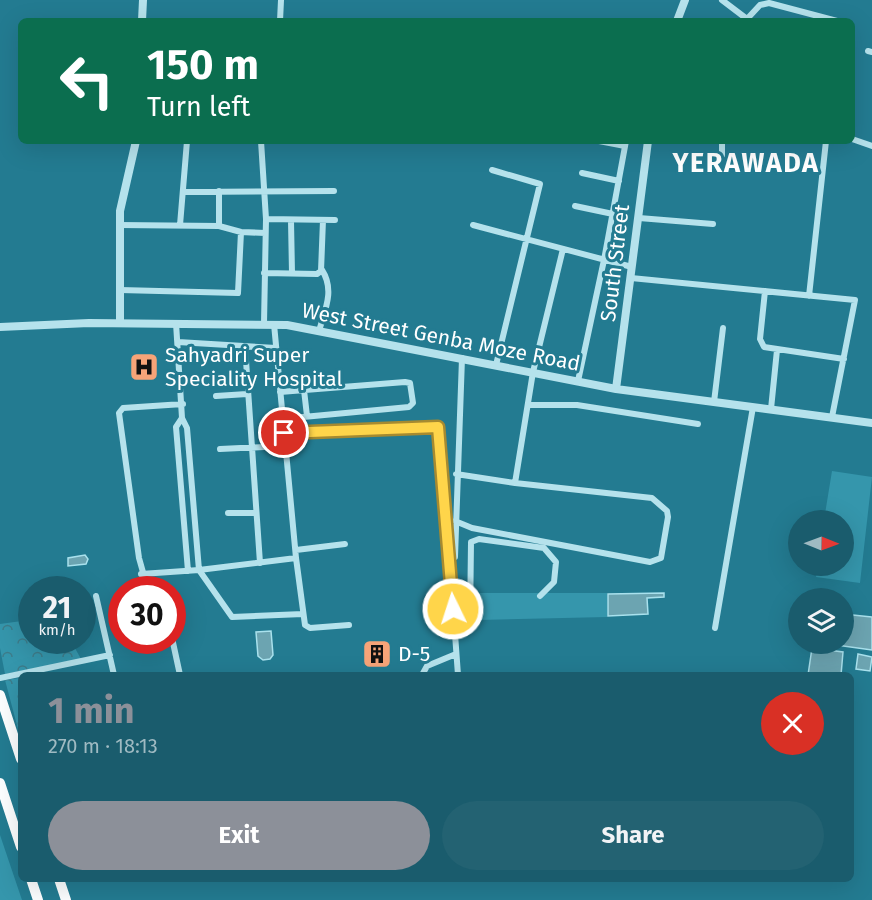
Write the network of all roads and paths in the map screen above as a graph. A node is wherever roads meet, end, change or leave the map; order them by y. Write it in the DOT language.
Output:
graph roads {
  1 [pos="143,0"];
  2 [pos="281,0"];
  3 [pos="685,0"];
  4 [pos="722,0"];
  5 [pos="142,18"];
  6 [pos="280,18"];
  7 [pos="678,18"];
  8 [pos="746,18"];
  9 [pos="748,18"];
  10 [pos="826,18"];
  11 [pos="855,140"];
  12 [pos="135,144"];
  13 [pos="187,144"];
  14 [pos="261,144"];
  15 [pos="626,144"];
  16 [pos="648,144"];
  17 [pos="722,144"];
  18 [pos="826,144"];
  19 [pos="872,146"];
  20 [pos="722,155"];
  21 [pos="492,170"];
  22 [pos="582,173"];
  23 [pos="619,181"];
  24 [pos="264,190"];
  25 [pos="219,191"];
  26 [pos="334,191"];
  27 [pos="184,192"];
  28 [pos="574,206"];
  29 [pos="613,214"];
  30 [pos="639,218"];
  31 [pos="266,219"];
  32 [pos="323,220"];
  33 [pos="335,220"];
  34 [pos="291,221"];
  35 [pos="713,224"];
  36 [pos="119,225"];
  37 [pos="180,225"];
  38 [pos="473,225"];
  39 [pos="219,226"];
  40 [pos="241,232"];
  41 [pos="265,233"];
  42 [pos="527,239"];
  43 [pos="563,249"];
  44 [pos="604,260"];
  45 [pos="632,267"];
  46 [pos="322,270"];
  47 [pos="264,273"];
  48 [pos="292,273"];
  49 [pos="631,278"];
  50 [pos="120,290"];
  51 [pos="765,291"];
  52 [pos="809,296"];
  53 [pos="120,323"];
  54 [pos="176,323"];
  55 [pos="264,324"];
  56 [pos="274,324"];
  57 [pos="0,327"];
  58 [pos="723,328"];
  59 [pos="318,331"];
  60 [pos="178,342"];
  61 [pos="245,346"];
  62 [pos="276,348"];
  63 [pos="777,350"];
  64 [pos="462,358"];
  65 [pos="844,359"];
  66 [pos="496,365"];
  67 [pos="533,372"];
  68 [pos="578,381"];
  69 [pos="616,389"];
  70 [pos="304,390"];
  71 [pos="280,393"];
  72 [pos="248,394"];
  73 [pos="216,396"];
  74 [pos="714,402"];
  75 [pos="183,404"];
  76 [pos="528,405"];
  77 [pos="753,407"];
  78 [pos="771,409"];
  79 [pos="307,416"];
  80 [pos="832,417"];
  81 [pos="182,418"];
  82 [pos="282,419"];
  83 [pos="872,423"];
  84 [pos="699,424"];
  85 [pos="284,433"];
  86 [pos="285,446"];
  87 [pos="251,447"];
  88 [pos="220,449"];
  89 [pos="456,474"];
  90 [pos="515,483"];
  91 [pos="228,513"];
  92 [pos="256,513"];
  93 [pos="455,521"];
  94 [pos="345,544"];
  95 [pos="296,550"];
  96 [pos="455,557"];
  97 [pos="296,558"];
  98 [pos="260,563"];
  99 [pos="200,570"];
  100 [pos="189,571"];
  101 [pos="141,574"];
  102 [pos="96,596"];
  103 [pos="540,596"];
  104 [pos="303,614"];
  105 [pos="470,622"];
  106 [pos="349,625"];
  107 [pos="714,628"];
  108 [pos="175,654"];
  109 [pos="456,654"];
  110 [pos="110,655"];
  111 [pos="29,672"];
  112 [pos="113,672"];
  113 [pos="179,672"];
  114 [pos="424,672"];
  115 [pos="458,672"];
  116 [pos="18,674"];
  117 [pos="0,678"];
  118 [pos="0,695"];
  119 [pos="18,750"];
  120 [pos="0,783"];
  121 [pos="18,838"];
  122 [pos="32,882"];
  123 [pos="60,882"];
  124 [pos="38,900"];
  125 [pos="66,900"];
  1 -- 5 [label="street"];
  2 -- 6 [label="street"];
  3 -- 7 [label="street"];
  4 -- 8 [label="street"];
  9 -- 10 [label="street"];
  11 -- 19 [label="street"];
  12 -- 36 [label="street"];
  13 -- 27 [label="street"];
  14 -- 24 [label="street"];
  15 -- 23 [label="street"];
  16 -- 30 [label="street, South Street"];
  17 -- 20 [label="street"];
  18 -- 52 [label="street"];
  21 -- 42 [label="street"];
  22 -- 23 [label="street"];
  23 -- 29 [label="street"];
  24 -- 25 [label="street"];
  24 -- 26 [label="street"];
  24 -- 31 [label="street"];
  25 -- 27 [label="street"];
  25 -- 39 [label="street"];
  27 -- 37 [label="street"];
  28 -- 29 [label="street"];
  29 -- 44 [label="street"];
  30 -- 35 [label="street"];
  30 -- 45 [label="street, South Street"];
  31 -- 34 [label="street"];
  31 -- 41 [label="street"];
  32 -- 33 [label="street"];
  32 -- 34 [label="street"];
  32 -- 46 [label="street"];
  34 -- 48 [label="street"];
  36 -- 37 [label="street"];
  36 -- 50 [label="street"];
  37 -- 39 [label="street"];
  38 -- 42 [label="street"];
  39 -- 40 [label="street"];
  40 -- 41 [label="street"];
  40 -- 50 [label="street"];
  41 -- 47 [label="street"];
  42 -- 43 [label="street"];
  42 -- 66 [label="street"];
  43 -- 44 [label="street"];
  43 -- 67 [label="street"];
  44 -- 45 [label="street"];
  44 -- 68 [label="street"];
  45 -- 49 [label="street, South Street"];
  46 -- 48 [label="street"];
  46 -- 59 [label="street"];
  47 -- 48 [label="street"];
  47 -- 55 [label="street"];
  49 -- 51 [label="street"];
  49 -- 69 [label="street, South Street"];
  50 -- 53 [label="street"];
  51 -- 52 [label="street"];
  51 -- 63 [label="street"];
  52 -- 65 [label="street"];
  53 -- 54 [label="street, West Street Genba Moze Road"];
  53 -- 57 [label="street, West Street Genba Moze Road"];
  54 -- 55 [label="street, West Street Genba Moze Road"];
  54 -- 60 [label="street"];
  55 -- 56 [label="street, West Street Genba Moze Road"];
  56 -- 59 [label="street, West Street Genba Moze Road"];
  56 -- 62 [label="street"];
  58 -- 74 [label="street"];
  59 -- 64 [label="street, West Street Genba Moze Road"];
  60 -- 61 [label="street"];
  60 -- 75 [label="street"];
  61 -- 62 [label="street"];
  61 -- 72 [label="street"];
  62 -- 71 [label="street"];
  63 -- 65 [label="street"];
  63 -- 78 [label="street"];
  64 -- 66 [label="street, West Street Genba Moze Road"];
  64 -- 89 [label="street"];
  65 -- 80 [label="street"];
  66 -- 67 [label="street, West Street Genba Moze Road"];
  67 -- 68 [label="street, West Street Genba Moze Road"];
  67 -- 76 [label="street"];
  68 -- 69 [label="street, West Street Genba Moze Road"];
  69 -- 74 [label="street, West Street Genba Moze Road"];
  70 -- 71 [label="street"];
  70 -- 79 [label="street"];
  70 -- 79 [label="street"];
  71 -- 82 [label="street"];
  72 -- 73 [label="street"];
  72 -- 87 [label="street"];
  74 -- 77 [label="street, West Street Genba Moze Road"];
  75 -- 81 [label="street"];
  75 -- 101 [label="street"];
  76 -- 84 [label="street"];
  76 -- 90 [label="street"];
  77 -- 78 [label="street, West Street Genba Moze Road"];
  77 -- 107 [label="street"];
  78 -- 80 [label="street, West Street Genba Moze Road"];
  79 -- 82 [label="street"];
  80 -- 83 [label="street, West Street Genba Moze Road"];
  81 -- 99 [label="street"];
  81 -- 100 [label="street"];
  82 -- 85 [label="street"];
  85 -- 86 [label="street"];
  85 -- 109 [label="street"];
  86 -- 87 [label="street"];
  86 -- 95 [label="street"];
  87 -- 88 [label="street"];
  87 -- 92 [label="street"];
  89 -- 90 [label="street"];
  89 -- 93 [label="street"];
  90 -- 93 [label="street"];
  91 -- 92 [label="street"];
  92 -- 98 [label="street"];
  93 -- 96 [label="street"];
  94 -- 95 [label="street"];
  95 -- 97 [label="street"];
  97 -- 98 [label="street"];
  97 -- 104 [label="street"];
  98 -- 99 [label="street"];
  99 -- 100 [label="street"];
  99 -- 104 [label="street"];
  100 -- 101 [label="street"];
  102 -- 110 [label="street"];
  103 -- 105 [label="street"];
  104 -- 106 [label="street"];
  108 -- 113 [label="street"];
  109 -- 114 [label="street"];
  109 -- 115 [label="street"];
  110 -- 111 [label="street"];
  110 -- 112 [label="street"];
  116 -- 117 [label="street"];
  118 -- 119 [label="highway"];
  120 -- 121 [label="highway"];
  122 -- 124 [label="highway"];
  123 -- 125 [label="highway"];
}
